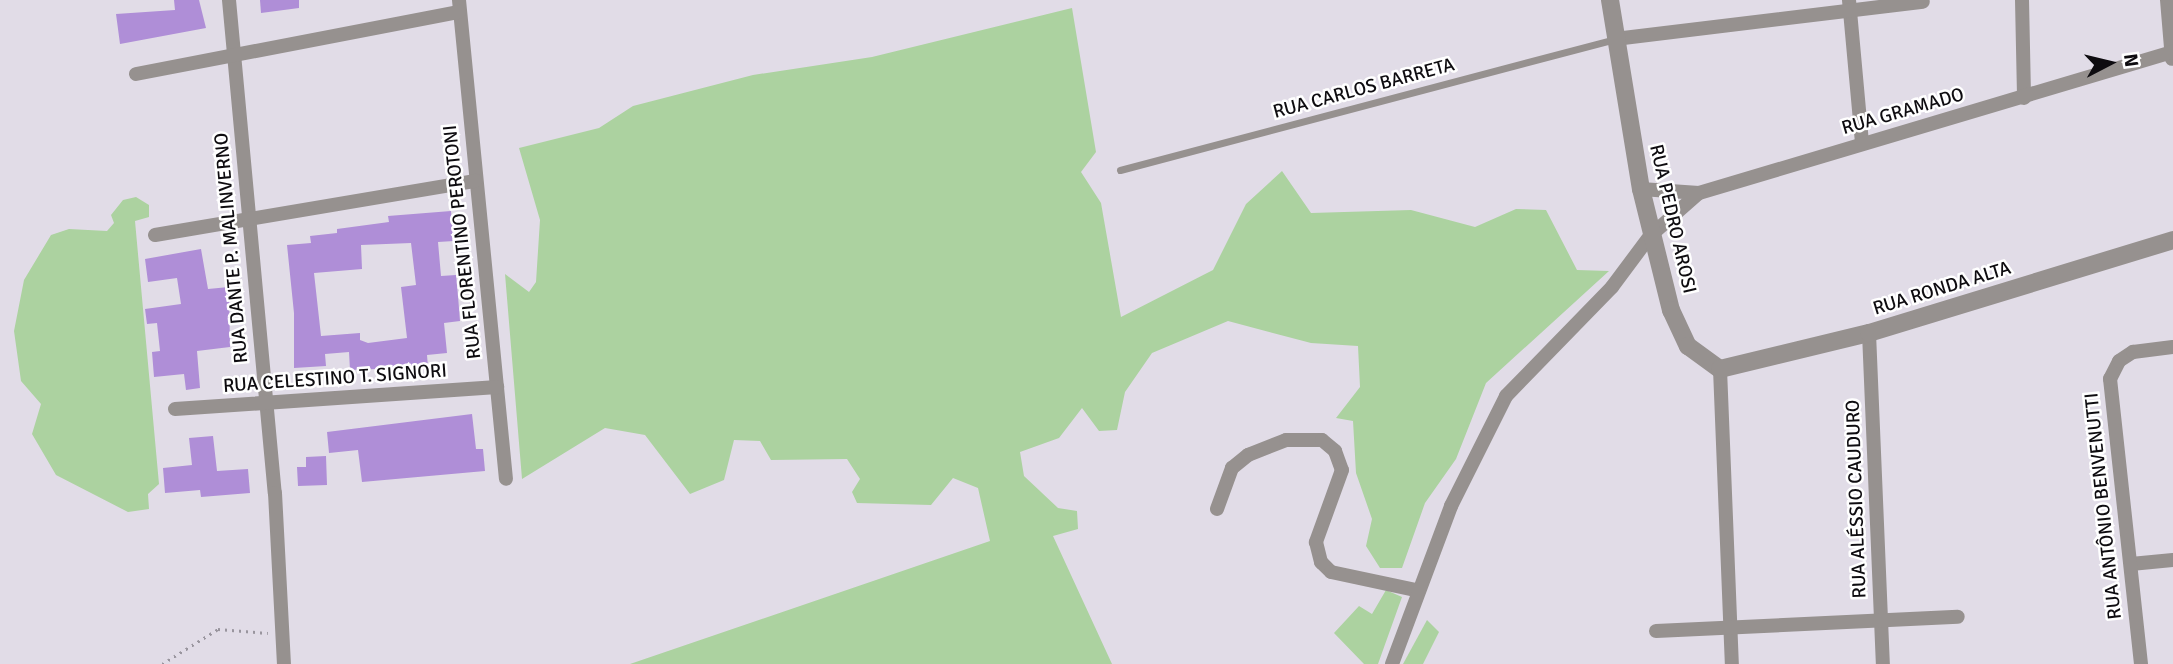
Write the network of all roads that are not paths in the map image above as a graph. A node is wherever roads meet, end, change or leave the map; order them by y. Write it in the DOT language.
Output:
graph roads {
  1 [pos="229,0"];
  2 [pos="1610,0"];
  3 [pos="2022,0"];
  4 [pos="2167,0"];
  5 [pos="1923,2"];
  6 [pos="1850,5"];
  7 [pos="459,6"];
  8 [pos="1615,38"];
  9 [pos="234,54"];
  10 [pos="2172,55"];
  11 [pos="136,74"];
  12 [pos="2024,98"];
  13 [pos="1862,144"];
  14 [pos="1120,170"];
  15 [pos="475,181"];
  16 [pos="1641,189"];
  17 [pos="1699,193"];
  18 [pos="248,218"];
  19 [pos="155,235"];
  20 [pos="1650,236"];
  21 [pos="2173,240"];
  22 [pos="1869,333"];
  23 [pos="2173,347"];
  24 [pos="1720,369"];
  25 [pos="497,387"];
  26 [pos="266,404"];
  27 [pos="175,409"];
  28 [pos="506,479"];
  29 [pos="1217,509"];
  30 [pos="2173,560"];
  31 [pos="2131,564"];
  32 [pos="1416,590"];
  33 [pos="1958,617"];
  34 [pos="1881,624"];
  35 [pos="1730,630"];
  36 [pos="1656,631"];
  37 [pos="284,664"];
  38 [pos="1392,664"];
  39 [pos="1732,664"];
  40 [pos="1883,664"];
  41 [pos="2141,664"];
  1 -- 9 [label="street, RUA DANTE P. MALINVERNO"];
  2 -- 8 [label="street, RUA PEDRO AROSI"];
  3 -- 12 [label="street"];
  4 -- 10 [label="street"];
  5 -- 6 [label="street"];
  6 -- 8 [label="street"];
  6 -- 13 [label="street"];
  7 -- 9 [label="street"];
  7 -- 15 [label="street, RUA FLORENTINO PEROTONI"];
  8 -- 14 [label="lane, RUA CARLOS BARRETA"];
  8 -- 16 [label="street, RUA PEDRO AROSI"];
  9 -- 11 [label="street"];
  9 -- 18 [label="street, RUA DANTE P. MALINVERNO"];
  10 -- 12 [label="street, RUA GRAMADO"];
  12 -- 13 [label="street, RUA GRAMADO"];
  13 -- 17 [label="street, RUA GRAMADO"];
  15 -- 18 [label="street"];
  15 -- 25 [label="street, RUA FLORENTINO PEROTONI"];
  16 -- 17 [label="street, RUA GRAMADO"];
  16 -- 20 [label="street, RUA PEDRO AROSI"];
  17 -- 20 [label="street"];
  18 -- 19 [label="street"];
  18 -- 26 [label="street, RUA DANTE P. MALINVERNO"];
  20 -- 24 [label="street, RUA PEDRO AROSI"];
  20 -- 32 [label="street"];
  21 -- 22 [label="street, RUA RONDA ALTA"];
  22 -- 24 [label="street, RUA RONDA ALTA"];
  22 -- 34 [label="street, RUA ALÉSSIO CAUDURO"];
  23 -- 31 [label="street, RUA ANTÔNIO BENVENUTTI"];
  24 -- 35 [label="street"];
  25 -- 26 [label="street, RUA CELESTINO T. SIGNORI"];
  25 -- 28 [label="street, RUA FLORENTINO PEROTONI"];
  26 -- 27 [label="street, RUA CELESTINO T. SIGNORI"];
  26 -- 37 [label="street, RUA DANTE P. MALINVERNO"];
  29 -- 32 [label="street"];
  30 -- 31 [label="street"];
  31 -- 41 [label="street, RUA ANTÔNIO BENVENUTTI"];
  32 -- 38 [label="street"];
  33 -- 34 [label="street"];
  34 -- 35 [label="street"];
  34 -- 40 [label="street, RUA ALÉSSIO CAUDURO"];
  35 -- 36 [label="street"];
  35 -- 39 [label="street"];
}
